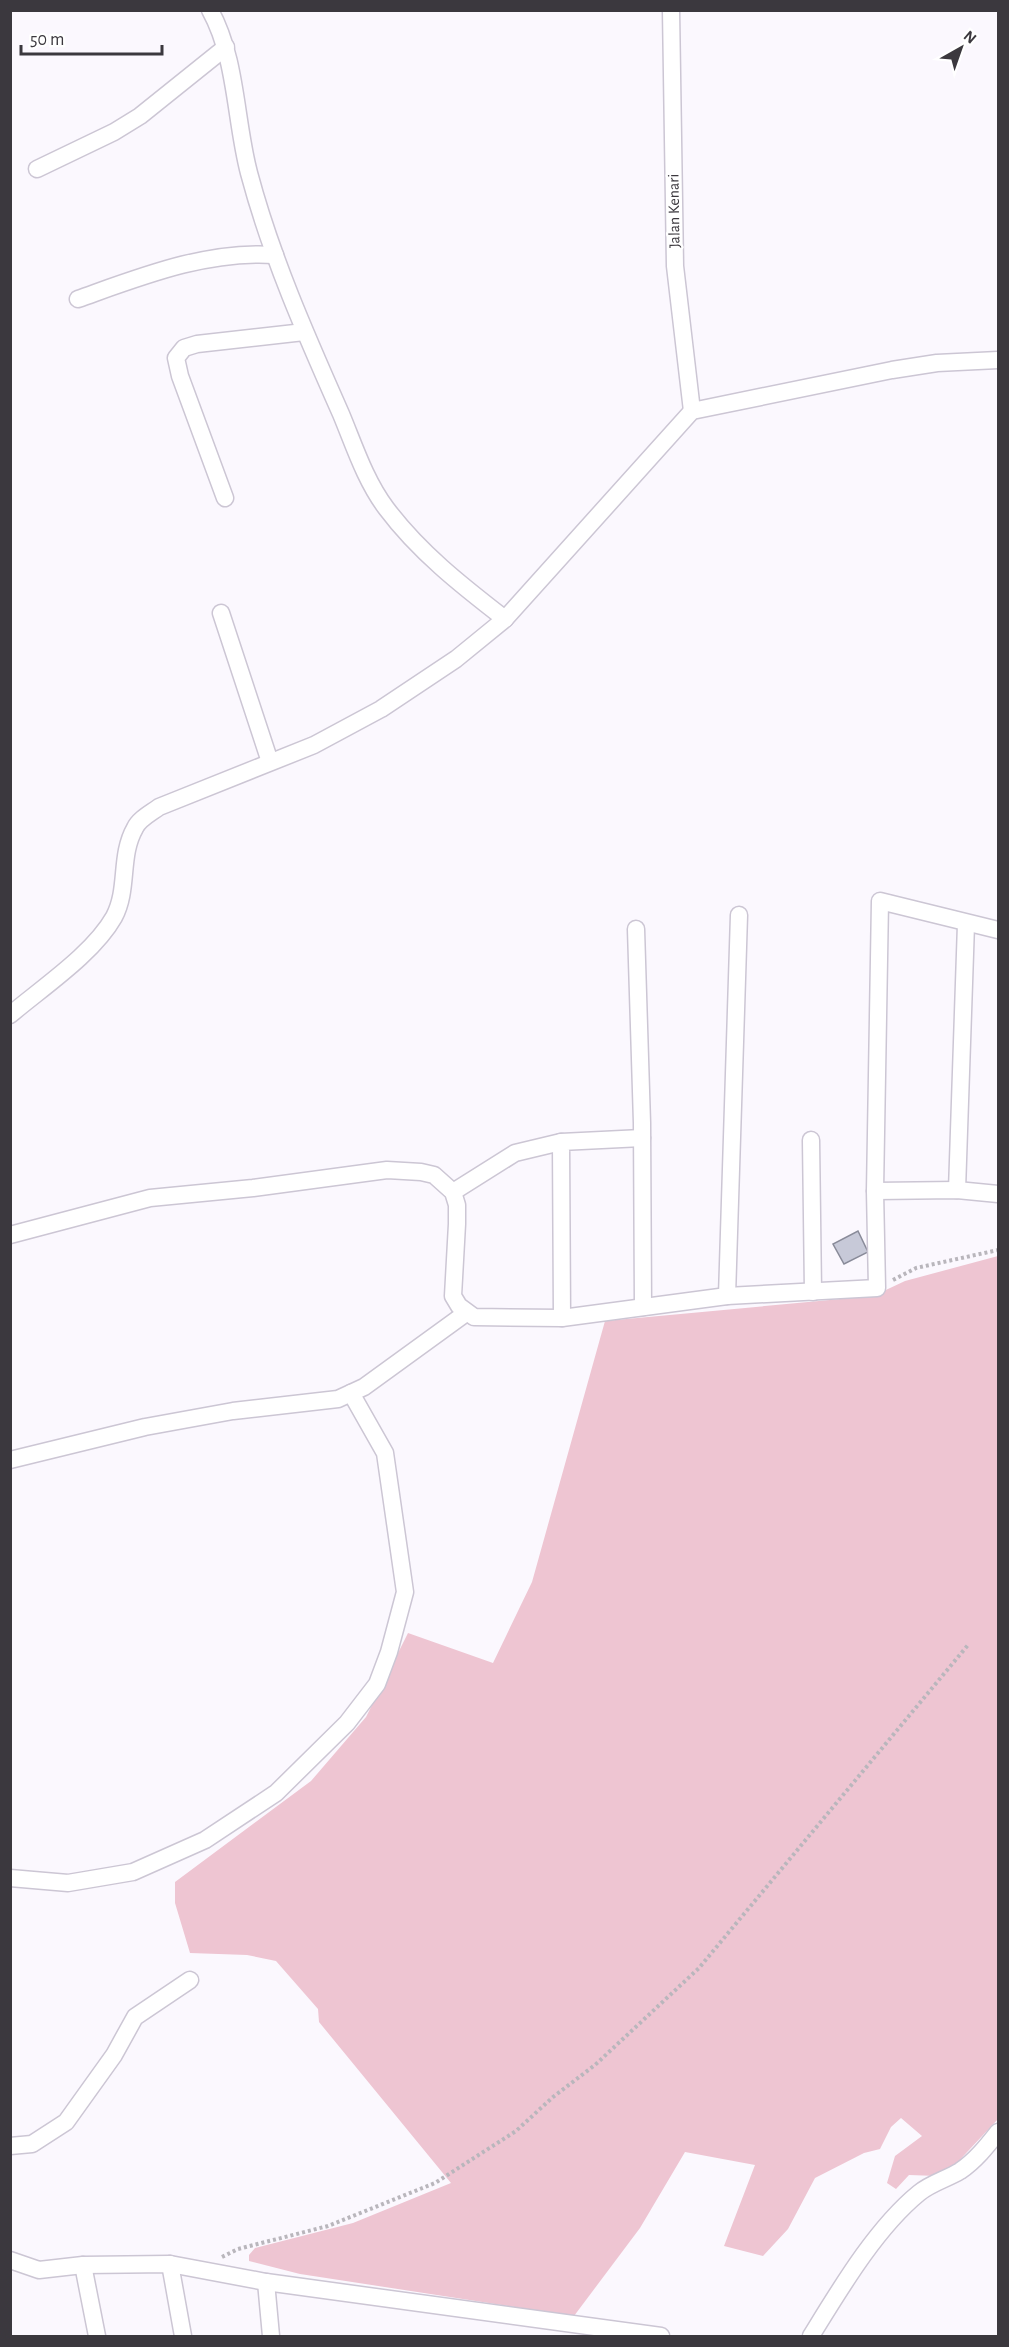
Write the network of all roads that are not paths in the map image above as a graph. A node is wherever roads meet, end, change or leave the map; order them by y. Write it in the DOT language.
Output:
graph roads {
  1 [pos="671,10"];
  2 [pos="213,12"];
  3 [pos="226,47"];
  4 [pos="38,169"];
  5 [pos="275,255"];
  6 [pos="78,299"];
  7 [pos="304,332"];
  8 [pos="999,360"];
  9 [pos="692,411"];
  10 [pos="225,498"];
  11 [pos="221,613"];
  12 [pos="505,619"];
  13 [pos="270,762"];
  14 [pos="739,915"];
  15 [pos="966,924"];
  16 [pos="636,929"];
  17 [pos="999,930"];
  18 [pos="10,1015"];
  19 [pos="642,1138"];
  20 [pos="810,1140"];
  21 [pos="561,1142"];
  22 [pos="957,1190"];
  23 [pos="875,1191"];
  24 [pos="453,1192"];
  25 [pos="999,1194"];
  26 [pos="10,1235"];
  27 [pos="813,1292"];
  28 [pos="727,1296"];
  29 [pos="642,1307"];
  30 [pos="466,1312"];
  31 [pos="562,1318"];
  32 [pos="351,1393"];
  33 [pos="10,1460"];
  34 [pos="10,1878"];
  35 [pos="190,1980"];
  36 [pos="999,2132"];
  37 [pos="10,2146"];
  38 [pos="10,2260"];
  39 [pos="170,2264"];
  40 [pos="83,2265"];
  41 [pos="266,2282"];
  42 [pos="97,2337"];
  43 [pos="183,2337"];
  44 [pos="271,2337"];
  45 [pos="661,2337"];
  46 [pos="812,2337"];
  1 -- 9 [label="street, Jalan Kenari"];
  2 -- 3 [label="street"];
  3 -- 4 [label="street"];
  3 -- 5 [label="street"];
  5 -- 6 [label="street"];
  5 -- 7 [label="street"];
  7 -- 10 [label="street"];
  7 -- 12 [label="street"];
  8 -- 9 [label="street"];
  9 -- 12 [label="street"];
  11 -- 13 [label="street"];
  12 -- 13 [label="street"];
  13 -- 18 [label="street"];
  14 -- 28 [label="street"];
  15 -- 17 [label="street"];
  15 -- 22 [label="street"];
  15 -- 23 [label="street"];
  16 -- 19 [label="street"];
  19 -- 21 [label="street"];
  19 -- 29 [label="street"];
  20 -- 27 [label="street"];
  21 -- 24 [label="street"];
  21 -- 31 [label="street"];
  22 -- 23 [label="street"];
  22 -- 25 [label="street"];
  23 -- 27 [label="street"];
  24 -- 26 [label="street"];
  24 -- 30 [label="street"];
  27 -- 28 [label="street"];
  28 -- 29 [label="street"];
  29 -- 31 [label="street"];
  30 -- 31 [label="street"];
  30 -- 32 [label="street"];
  32 -- 33 [label="street"];
  32 -- 34 [label="street"];
  35 -- 37 [label="street"];
  36 -- 46 [label="street"];
  38 -- 40 [label="street"];
  39 -- 40 [label="street"];
  39 -- 41 [label="street"];
  39 -- 43 [label="street"];
  40 -- 42 [label="street"];
  41 -- 44 [label="street"];
  41 -- 45 [label="street"];
}
